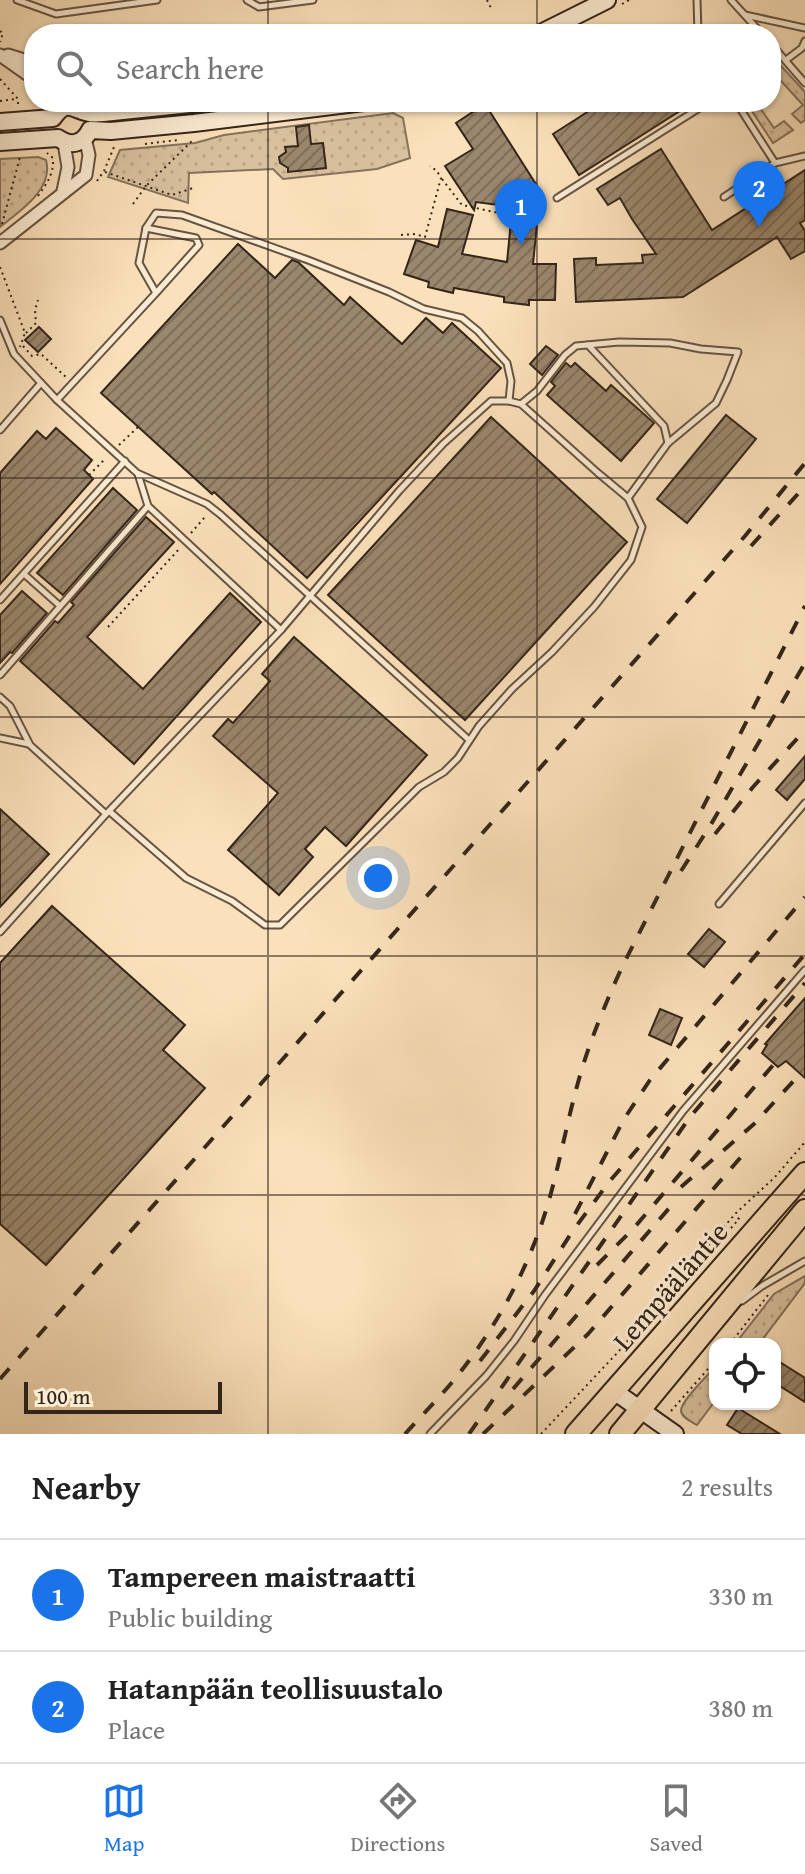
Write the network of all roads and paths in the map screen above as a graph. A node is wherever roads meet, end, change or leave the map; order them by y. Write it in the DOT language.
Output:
graph roads {
  1 [pos="17,0"];
  2 [pos="157,0"];
  3 [pos="247,0"];
  4 [pos="313,0"];
  5 [pos="487,0"];
  6 [pos="607,0"];
  7 [pos="697,0"];
  8 [pos="731,0"];
  9 [pos="491,8"];
  10 [pos="745,15"];
  11 [pos="559,24"];
  12 [pos="698,24"];
  13 [pos="753,24"];
  14 [pos="805,28"];
  15 [pos="0,31"];
  16 [pos="805,41"];
  17 [pos="0,42"];
  18 [pos="0,54"];
  19 [pos="781,56"];
  20 [pos="24,60"];
  21 [pos="786,60"];
  22 [pos="24,72"];
  23 [pos="0,79"];
  24 [pos="805,83"];
  25 [pos="0,101"];
  26 [pos="50,112"];
  27 [pos="63,112"];
  28 [pos="73,112"];
  29 [pos="284,112"];
  30 [pos="693,112"];
  31 [pos="742,112"];
  32 [pos="0,122"];
  33 [pos="87,134"];
  34 [pos="195,138"];
  35 [pos="61,140"];
  36 [pos="0,142"];
  37 [pos="43,150"];
  38 [pos="22,152"];
  39 [pos="805,156"];
  40 [pos="775,163"];
  41 [pos="430,166"];
  42 [pos="104,171"];
  43 [pos="441,178"];
  44 [pos="146,186"];
  45 [pos="193,188"];
  46 [pos="63,191"];
  47 [pos="724,197"];
  48 [pos="37,198"];
  49 [pos="557,198"];
  50 [pos="501,201"];
  51 [pos="133,204"];
  52 [pos="11,220"];
  53 [pos="146,228"];
  54 [pos="401,235"];
  55 [pos="0,243"];
  56 [pos="0,267"];
  57 [pos="156,293"];
  58 [pos="38,300"];
  59 [pos="0,320"];
  60 [pos="25,333"];
  61 [pos="588,345"];
  62 [pos="41,383"];
  63 [pos="72,384"];
  64 [pos="57,400"];
  65 [pos="509,401"];
  66 [pos="521,404"];
  67 [pos="0,430"];
  68 [pos="668,443"];
  69 [pos="125,461"];
  70 [pos="137,473"];
  71 [pos="628,498"];
  72 [pos="148,506"];
  73 [pos="221,515"];
  74 [pos="185,542"];
  75 [pos="24,574"];
  76 [pos="309,595"];
  77 [pos="0,600"];
  78 [pos="60,606"];
  79 [pos="108,627"];
  80 [pos="281,630"];
  81 [pos="0,675"];
  82 [pos="0,697"];
  83 [pos="0,738"];
  84 [pos="469,740"];
  85 [pos="30,745"];
  86 [pos="805,803"];
  87 [pos="107,812"];
  88 [pos="719,904"];
  89 [pos="0,932"];
  90 [pos="805,970"];
  91 [pos="805,1142"];
  92 [pos="805,1173"];
  93 [pos="805,1210"];
  94 [pos="735,1214"];
  95 [pos="707,1247"];
  96 [pos="805,1261"];
  97 [pos="772,1290"];
  98 [pos="711,1323"];
  99 [pos="735,1338"];
  100 [pos="704,1360"];
  101 [pos="709,1364"];
  102 [pos="709,1367"];
  103 [pos="614,1391"];
  104 [pos="639,1410"];
  105 [pos="660,1424"];
  106 [pos="430,1434"];
  107 [pos="541,1434"];
  108 [pos="576,1434"];
  109 [pos="620,1434"];
  110 [pos="675,1434"];
  1 -- 2 [label="lane"];
  3 -- 4 [label="lane"];
  5 -- 9 [label="path"];
  6 -- 11 [label="main road"];
  7 -- 12 [label="lane"];
  8 -- 10 [label="lane"];
  10 -- 13 [label="lane"];
  10 -- 14 [label="lane"];
  15 -- 17 [label="path"];
  16 -- 21 [label="lane"];
  18 -- 20 [label="street"];
  18 -- 22 [label="street"];
  19 -- 21 [label="lane"];
  21 -- 24 [label="lane"];
  23 -- 25 [label="path"];
  26 -- 32 [label="main road"];
  27 -- 35 [label="street"];
  28 -- 33 [label="street"];
  29 -- 33 [label="main road"];
  30 -- 49 [label="lane"];
  31 -- 40 [label="lane"];
  33 -- 35 [label="main road"];
  33 -- 46 [label="street"];
  34 -- 44 [label="path"];
  35 -- 36 [label="main road"];
  35 -- 46 [label="street"];
  37 -- 48 [label="path"];
  38 -- 52 [label="path"];
  39 -- 40 [label="lane"];
  40 -- 47 [label="lane"];
  41 -- 43 [label="path"];
  42 -- 44 [label="path"];
  43 -- 50 [label="path"];
  43 -- 54 [label="path"];
  44 -- 45 [label="path"];
  44 -- 51 [label="path"];
  46 -- 55 [label="street"];
  53 -- 57 [label="lane"];
  53 -- 57 [label="lane"];
  53 -- 65 [label="lane"];
  56 -- 60 [label="path"];
  57 -- 63 [label="lane"];
  58 -- 60 [label="path"];
  59 -- 62 [label="lane"];
  60 -- 63 [label="path"];
  61 -- 66 [label="lane"];
  61 -- 68 [label="lane"];
  61 -- 68 [label="lane"];
  62 -- 64 [label="lane"];
  62 -- 67 [label="lane"];
  63 -- 64 [label="lane"];
  64 -- 69 [label="lane"];
  65 -- 66 [label="lane"];
  65 -- 76 [label="lane"];
  66 -- 71 [label="lane"];
  68 -- 71 [label="lane"];
  69 -- 70 [label="lane"];
  69 -- 75 [label="lane"];
  70 -- 72 [label="lane"];
  70 -- 73 [label="lane"];
  71 -- 84 [label="lane"];
  72 -- 74 [label="lane"];
  72 -- 78 [label="lane"];
  73 -- 74 [label="path"];
  73 -- 76 [label="lane"];
  74 -- 79 [label="path"];
  74 -- 80 [label="lane"];
  75 -- 77 [label="lane"];
  75 -- 78 [label="lane"];
  76 -- 80 [label="lane"];
  76 -- 84 [label="lane"];
  78 -- 81 [label="lane"];
  80 -- 87 [label="lane"];
  82 -- 85 [label="lane"];
  83 -- 85 [label="lane"];
  84 -- 87 [label="lane"];
  85 -- 87 [label="lane"];
  86 -- 88 [label="lane"];
  87 -- 89 [label="lane"];
  90 -- 106 [label="lane"];
  91 -- 94 [label="path"];
  92 -- 103 [label="highway, Lempääläntie"];
  93 -- 98 [label="highway, Lempääläntie"];
  94 -- 95 [label="path"];
  94 -- 95 [label="path"];
  95 -- 107 [label="path"];
  96 -- 98 [label="lane"];
  97 -- 99 [label="path"];
  98 -- 104 [label="highway, Lempääläntie"];
  100 -- 101 [label="path"];
  102 -- 105 [label="path"];
  103 -- 104 [label="main road"];
  103 -- 108 [label="highway, Lempääläntie"];
  104 -- 105 [label="main road"];
  104 -- 109 [label="highway, Lempääläntie"];
  105 -- 110 [label="main road"];
}
